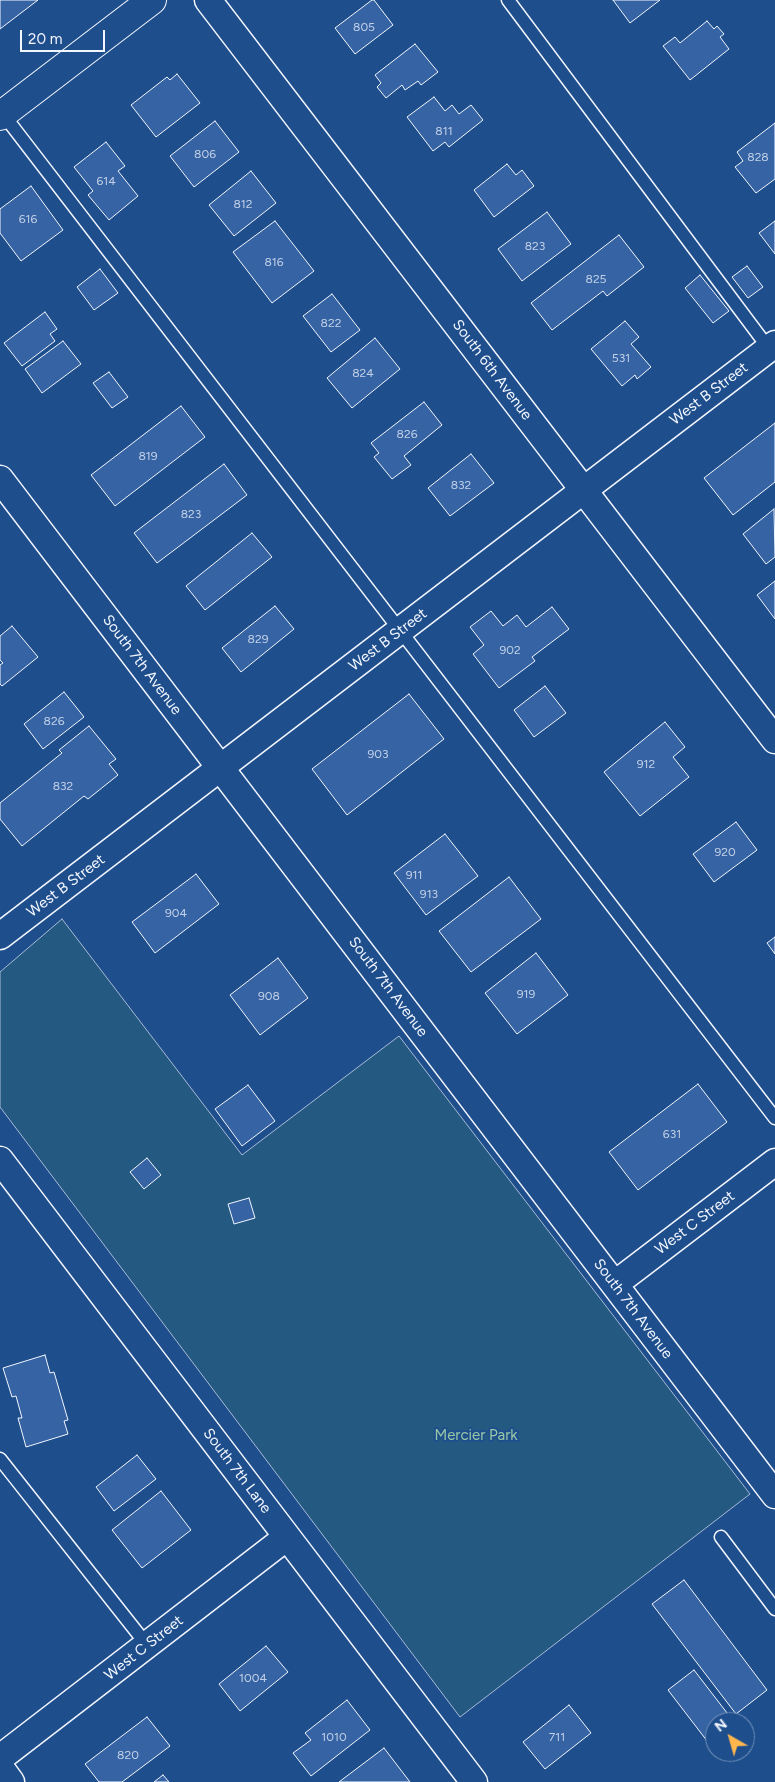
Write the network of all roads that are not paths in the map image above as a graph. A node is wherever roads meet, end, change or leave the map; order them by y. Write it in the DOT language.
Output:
graph roads {
  1 [pos="152,0"];
  2 [pos="208,0"];
  3 [pos="508,0"];
  4 [pos="2,115"];
  5 [pos="773,349"];
  6 [pos="0,479"];
  7 [pos="584,490"];
  8 [pos="400,630"];
  9 [pos="775,740"];
  10 [pos="220,768"];
  11 [pos="0,936"];
  12 [pos="775,1118"];
  13 [pos="0,1160"];
  14 [pos="775,1162"];
  15 [pos="615,1284"];
  16 [pos="0,1459"];
  17 [pos="775,1495"];
  18 [pos="287,1537"];
  19 [pos="721,1537"];
  20 [pos="775,1609"];
  21 [pos="147,1645"];
  22 [pos="0,1758"];
  23 [pos="0,1767"];
  24 [pos="12,1782"];
  25 [pos="474,1782"];
  1 -- 4 [label="main road"];
  2 -- 7 [label="street, South 6th Avenue"];
  3 -- 5 [label="lane"];
  4 -- 8 [label="lane"];
  5 -- 7 [label="street, West B Street"];
  6 -- 10 [label="street, South 7th Avenue"];
  7 -- 8 [label="street, West B Street"];
  7 -- 9 [label="street, South 6th Avenue"];
  8 -- 10 [label="street, West B Street"];
  8 -- 12 [label="lane"];
  10 -- 11 [label="street, West B Street"];
  10 -- 15 [label="street, South 7th Avenue"];
  13 -- 18 [label="street, South 7th Lane"];
  14 -- 15 [label="street, West C Street"];
  15 -- 17 [label="street, South 7th Avenue"];
  16 -- 21 [label="lane"];
  18 -- 21 [label="street, West C Street"];
  18 -- 25 [label="street, South 7th Lane"];
  19 -- 20 [label="lane"];
  21 -- 22 [label="street, West C Street"];
  23 -- 24 [label="street"];
}
